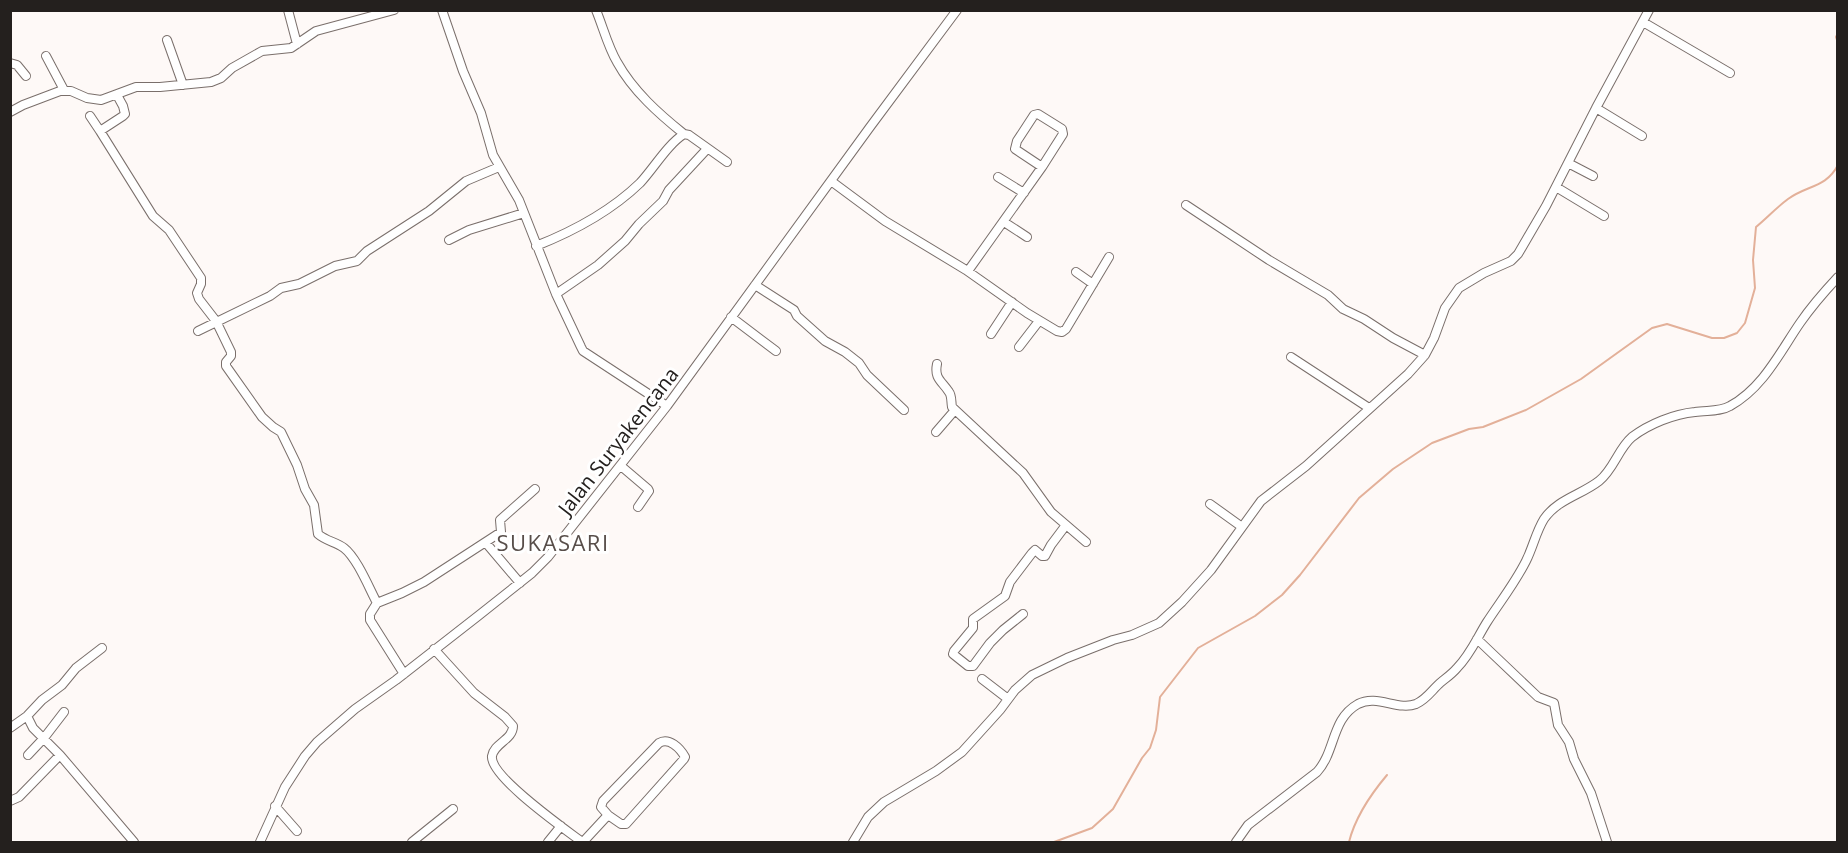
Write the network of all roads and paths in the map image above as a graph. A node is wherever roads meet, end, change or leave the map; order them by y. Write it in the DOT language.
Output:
graph roads {
  1 [pos="288,10"];
  2 [pos="394,10"];
  3 [pos="442,10"];
  4 [pos="596,10"];
  5 [pos="957,10"];
  6 [pos="1649,10"];
  7 [pos="1643,22"];
  8 [pos="167,40"];
  9 [pos="297,44"];
  10 [pos="46,56"];
  11 [pos="10,63"];
  12 [pos="1730,73"];
  13 [pos="26,76"];
  14 [pos="183,85"];
  15 [pos="64,90"];
  16 [pos="117,95"];
  17 [pos="1596,108"];
  18 [pos="11,111"];
  19 [pos="90,116"];
  20 [pos="100,131"];
  21 [pos="684,134"];
  22 [pos="1642,136"];
  23 [pos="707,149"];
  24 [pos="727,162"];
  25 [pos="1568,163"];
  26 [pos="499,167"];
  27 [pos="1042,167"];
  28 [pos="1593,176"];
  29 [pos="998,177"];
  30 [pos="831,181"];
  31 [pos="1556,187"];
  32 [pos="1024,193"];
  33 [pos="1186,206"];
  34 [pos="525,213"];
  35 [pos="1604,216"];
  36 [pos="1004,222"];
  37 [pos="1027,237"];
  38 [pos="449,240"];
  39 [pos="537,246"];
  40 [pos="1109,257"];
  41 [pos="968,271"];
  42 [pos="1076,272"];
  43 [pos="1838,278"];
  44 [pos="1093,284"];
  45 [pos="755,285"];
  46 [pos="556,294"];
  47 [pos="1012,302"];
  48 [pos="731,317"];
  49 [pos="216,321"];
  50 [pos="1039,321"];
  51 [pos="198,331"];
  52 [pos="991,334"];
  53 [pos="1019,347"];
  54 [pos="776,351"];
  55 [pos="1425,355"];
  56 [pos="1291,357"];
  57 [pos="937,364"];
  58 [pos="667,406"];
  59 [pos="1369,408"];
  60 [pos="904,410"];
  61 [pos="955,410"];
  62 [pos="936,432"];
  63 [pos="621,466"];
  64 [pos="535,489"];
  65 [pos="1210,504"];
  66 [pos="638,507"];
  67 [pos="1066,525"];
  68 [pos="1242,527"];
  69 [pos="1086,542"];
  70 [pos="486,543"];
  71 [pos="520,583"];
  72 [pos="377,603"];
  73 [pos="1023,614"];
  74 [pos="1477,639"];
  75 [pos="102,648"];
  76 [pos="434,649"];
  77 [pos="404,674"];
  78 [pos="982,679"];
  79 [pos="1008,699"];
  80 [pos="64,712"];
  81 [pos="27,716"];
  82 [pos="10,728"];
  83 [pos="44,738"];
  84 [pos="60,754"];
  85 [pos="28,755"];
  86 [pos="10,801"];
  87 [pos="275,806"];
  88 [pos="453,809"];
  89 [pos="608,815"];
  90 [pos="561,826"];
  91 [pos="297,831"];
  92 [pos="134,843"];
  93 [pos="260,843"];
  94 [pos="412,843"];
  95 [pos="548,843"];
  96 [pos="582,843"];
  97 [pos="853,843"];
  98 [pos="1236,843"];
  99 [pos="1607,843"];
  1 -- 9 [label="street"];
  2 -- 9 [label="street"];
  3 -- 26 [label="street"];
  4 -- 21 [label="street"];
  5 -- 30 [label="street, Jalan Suryakencana"];
  6 -- 7 [label="street"];
  7 -- 12 [label="street"];
  7 -- 17 [label="street"];
  8 -- 14 [label="street"];
  9 -- 14 [label="street"];
  10 -- 15 [label="street"];
  11 -- 13 [label="street"];
  14 -- 16 [label="street"];
  15 -- 16 [label="street"];
  15 -- 18 [label="street"];
  16 -- 20 [label="street"];
  17 -- 22 [label="street"];
  17 -- 25 [label="street"];
  19 -- 20 [label="street"];
  20 -- 49 [label="street"];
  21 -- 23 [label="street"];
  21 -- 39 [label="street"];
  23 -- 24 [label="street"];
  23 -- 46 [label="street"];
  25 -- 28 [label="street"];
  25 -- 31 [label="street"];
  26 -- 34 [label="street"];
  26 -- 49 [label="street"];
  27 -- 27 [label="street"];
  27 -- 32 [label="street"];
  29 -- 32 [label="street"];
  30 -- 41 [label="street"];
  30 -- 45 [label="street, Jalan Suryakencana"];
  31 -- 35 [label="street"];
  31 -- 55 [label="street"];
  32 -- 36 [label="street"];
  33 -- 55 [label="street"];
  34 -- 38 [label="street"];
  34 -- 39 [label="street"];
  36 -- 37 [label="street"];
  36 -- 41 [label="street"];
  39 -- 46 [label="street"];
  40 -- 44 [label="street"];
  41 -- 47 [label="street"];
  42 -- 44 [label="street"];
  43 -- 74 [label="street"];
  44 -- 50 [label="street"];
  45 -- 48 [label="street, Jalan Suryakencana"];
  45 -- 60 [label="street"];
  46 -- 58 [label="street"];
  47 -- 50 [label="street"];
  47 -- 52 [label="street"];
  48 -- 54 [label="street"];
  48 -- 58 [label="street, Jalan Suryakencana"];
  49 -- 51 [label="street"];
  49 -- 72 [label="street"];
  50 -- 53 [label="street"];
  55 -- 59 [label="street"];
  56 -- 59 [label="street"];
  57 -- 61 [label="street"];
  58 -- 63 [label="street, Jalan Suryakencana"];
  59 -- 68 [label="street"];
  61 -- 62 [label="street"];
  61 -- 67 [label="street"];
  63 -- 66 [label="street"];
  63 -- 71 [label="street, Jalan Suryakencana"];
  64 -- 70 [label="street"];
  65 -- 68 [label="street"];
  67 -- 69 [label="street"];
  67 -- 73 [label="street"];
  68 -- 79 [label="street"];
  70 -- 71 [label="street"];
  70 -- 72 [label="street"];
  71 -- 76 [label="street, Jalan Suryakencana"];
  72 -- 77 [label="street"];
  74 -- 98 [label="street"];
  74 -- 99 [label="street"];
  75 -- 81 [label="street"];
  76 -- 77 [label="street, Jalan Suryakencana"];
  76 -- 90 [label="street"];
  77 -- 87 [label="street, Jalan Suryakencana"];
  78 -- 79 [label="street"];
  79 -- 97 [label="street"];
  80 -- 83 [label="street"];
  81 -- 82 [label="street"];
  81 -- 83 [label="street"];
  83 -- 84 [label="street"];
  83 -- 85 [label="street"];
  84 -- 86 [label="street"];
  84 -- 92 [label="street"];
  87 -- 91 [label="street"];
  87 -- 93 [label="street, Jalan Suryakencana"];
  88 -- 94 [label="street"];
  89 -- 89 [label="street"];
  89 -- 96 [label="street"];
  90 -- 95 [label="street"];
  90 -- 96 [label="street"];
}
